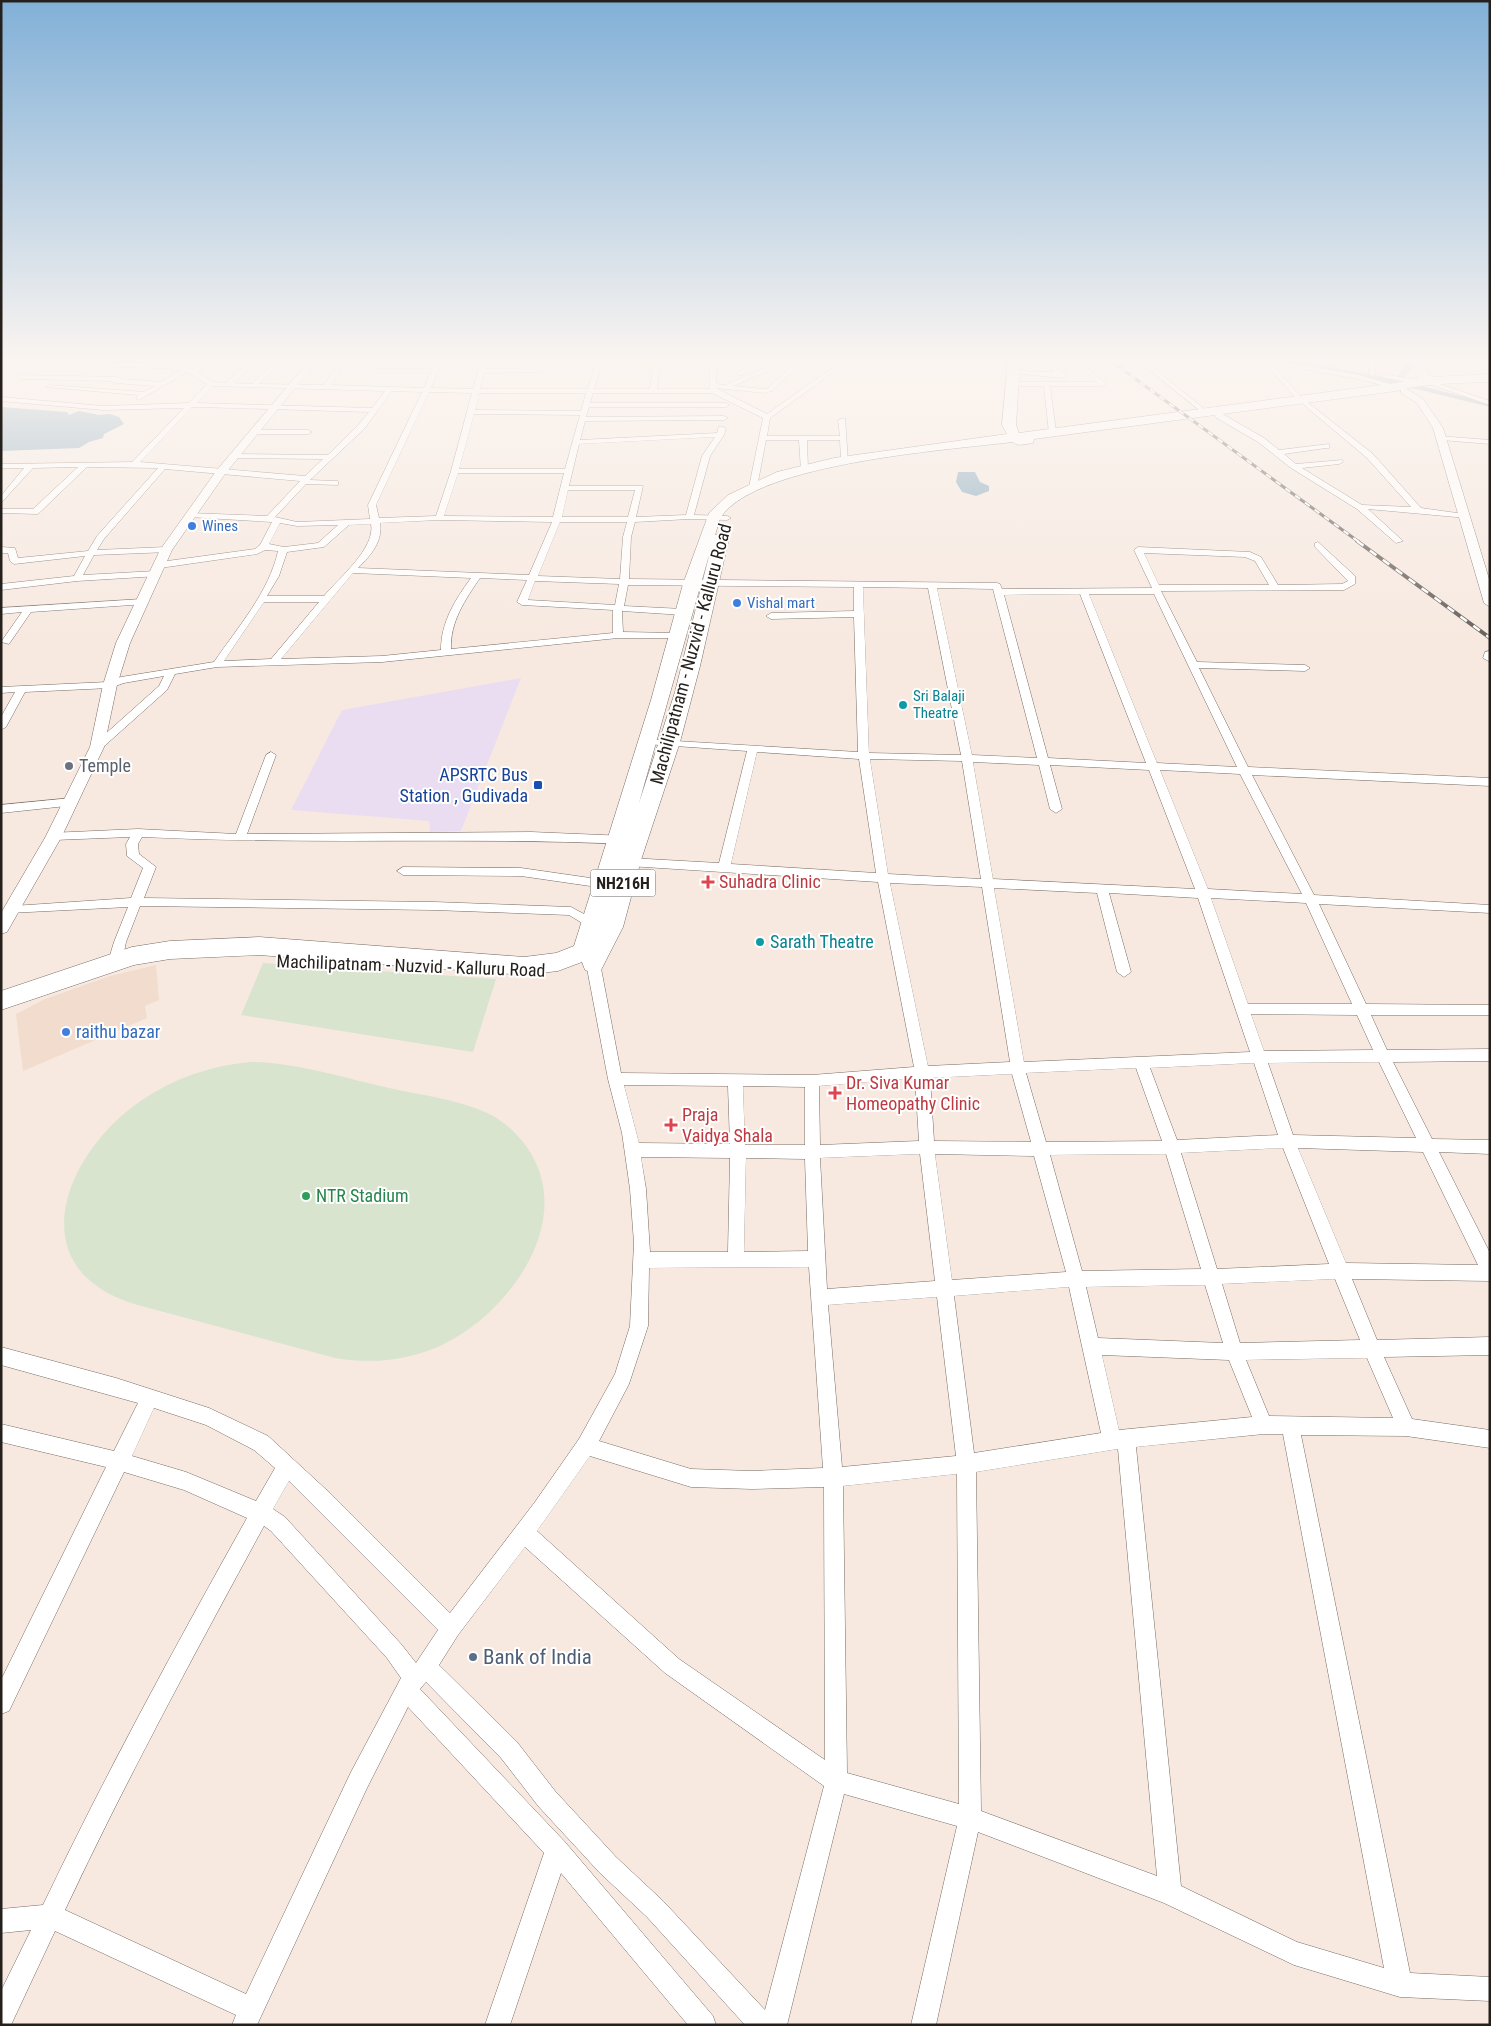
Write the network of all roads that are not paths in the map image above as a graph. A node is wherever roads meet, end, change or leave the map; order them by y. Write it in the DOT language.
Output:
graph roads {
  1 [pos="143,456"];
  2 [pos="235,456"];
  3 [pos="395,456"];
  4 [pos="459,456"];
  5 [pos="573,456"];
  6 [pos="706,456"];
  7 [pos="759,456"];
  8 [pos="804,456"];
  9 [pos="845,456"];
  10 [pos="880,456"];
  11 [pos="903,456"];
  12 [pos="1280,456"];
  13 [pos="1369,456"];
  14 [pos="1446,456"];
  15 [pos="330,457"];
  16 [pos="845,460"];
  17 [pos="1339,462"];
  18 [pos="87,463"];
  19 [pos="134,464"];
  20 [pos="31,465"];
  21 [pos="1,466"];
  22 [pos="164,466"];
  23 [pos="1294,466"];
  24 [pos="804,469"];
  25 [pos="455,471"];
  26 [pos="568,471"];
  27 [pos="221,472"];
  28 [pos="305,480"];
  29 [pos="335,483"];
  30 [pos="753,487"];
  31 [pos="564,488"];
  32 [pos="1,501"];
  33 [pos="1360,507"];
  34 [pos="1417,509"];
  35 [pos="1,511"];
  36 [pos="190,516"];
  37 [pos="1464,516"];
  38 [pos="689,517"];
  39 [pos="720,517"];
  40 [pos="439,518"];
  41 [pos="557,519"];
  42 [pos="273,520"];
  43 [pos="631,520"];
  44 [pos="376,522"];
  45 [pos="346,524"];
  46 [pos="1399,540"];
  47 [pos="1318,545"];
  48 [pos="263,547"];
  49 [pos="1,550"];
  50 [pos="166,550"];
  51 [pos="283,550"];
  52 [pos="90,554"];
  53 [pos="158,569"];
  54 [pos="351,570"];
  55 [pos="477,576"];
  56 [pos="77,578"];
  57 [pos="532,578"];
  58 [pos="624,582"];
  59 [pos="701,584"];
  60 [pos="858,584"];
  61 [pos="932,586"];
  62 [pos="1,587"];
  63 [pos="1276,588"];
  64 [pos="1157,590"];
  65 [pos="1083,591"];
  66 [pos="998,592"];
  67 [pos="1489,597"];
  68 [pos="260,599"];
  69 [pos="326,599"];
  70 [pos="143,602"];
  71 [pos="619,608"];
  72 [pos="28,610"];
  73 [pos="1,611"];
  74 [pos="683,612"];
  75 [pos="859,614"];
  76 [pos="771,616"];
  77 [pos="618,635"];
  78 [pos="677,636"];
  79 [pos="6,642"];
  80 [pos="446,653"];
  81 [pos="273,663"];
  82 [pos="217,664"];
  83 [pos="1193,664"];
  84 [pos="1305,668"];
  85 [pos="171,672"];
  86 [pos="110,685"];
  87 [pos="1,690"];
  88 [pos="20,690"];
  89 [pos="1,726"];
  90 [pos="646,741"];
  91 [pos="670,742"];
  92 [pos="97,747"];
  93 [pos="753,748"];
  94 [pos="271,755"];
  95 [pos="864,756"];
  96 [pos="966,758"];
  97 [pos="1044,761"];
  98 [pos="1154,767"];
  99 [pos="1245,772"];
  100 [pos="1490,782"];
  101 [pos="72,802"];
  102 [pos="1,809"];
  103 [pos="1056,810"];
  104 [pos="138,833"];
  105 [pos="54,836"];
  106 [pos="240,838"];
  107 [pos="627,840"];
  108 [pos="629,862"];
  109 [pos="724,866"];
  110 [pos="404,871"];
  111 [pos="883,878"];
  112 [pos="987,882"];
  113 [pos="604,884"];
  114 [pos="1102,890"];
  115 [pos="1203,894"];
  116 [pos="1310,898"];
  117 [pos="136,902"];
  118 [pos="1490,909"];
  119 [pos="13,910"];
  120 [pos="592,924"];
  121 [pos="1,928"];
  122 [pos="589,958"];
  123 [pos="115,962"];
  124 [pos="1124,972"];
  125 [pos="1,1001"];
  126 [pos="1242,1008"];
  127 [pos="1362,1009"];
  128 [pos="1490,1010"];
  129 [pos="1,1014"];
  130 [pos="1490,1055"];
  131 [pos="1382,1056"];
  132 [pos="1261,1057"];
  133 [pos="1141,1063"];
  134 [pos="1018,1069"];
  135 [pos="922,1072"];
  136 [pos="615,1079"];
  137 [pos="735,1080"];
  138 [pos="812,1081"];
  139 [pos="1288,1141"];
  140 [pos="1426,1144"];
  141 [pos="927,1147"];
  142 [pos="1172,1147"];
  143 [pos="1490,1147"];
  144 [pos="1038,1149"];
  145 [pos="632,1150"];
  146 [pos="738,1151"];
  147 [pos="811,1152"];
  148 [pos="816,1259"];
  149 [pos="641,1260"];
  150 [pos="736,1260"];
  151 [pos="1341,1271"];
  152 [pos="1490,1272"];
  153 [pos="1213,1277"];
  154 [pos="1076,1279"];
  155 [pos="946,1290"];
  156 [pos="818,1298"];
  157 [pos="1091,1346"];
  158 [pos="1490,1346"];
  159 [pos="1372,1349"];
  160 [pos="1234,1352"];
  161 [pos="1,1356"];
  162 [pos="150,1398"];
  163 [pos="1290,1424"];
  164 [pos="1264,1425"];
  165 [pos="1406,1427"];
  166 [pos="1,1433"];
  167 [pos="1490,1439"];
  168 [pos="1119,1440"];
  169 [pos="586,1446"];
  170 [pos="118,1462"];
  171 [pos="966,1464"];
  172 [pos="286,1466"];
  173 [pos="833,1477"];
  174 [pos="262,1513"];
  175 [pos="524,1533"];
  176 [pos="451,1628"];
  177 [pos="415,1679"];
  178 [pos="2,1698"];
  179 [pos="836,1781"];
  180 [pos="970,1818"];
  181 [pos="557,1850"];
  182 [pos="1170,1893"];
  183 [pos="50,1916"];
  184 [pos="1,1920"];
  185 [pos="1400,1985"];
  186 [pos="1490,1989"];
  187 [pos="248,2017"];
  188 [pos="1,2019"];
  189 [pos="497,2025"];
  190 [pos="704,2025"];
  191 [pos="762,2025"];
  192 [pos="774,2025"];
  193 [pos="923,2025"];
  1 -- 19 [label="street"];
  2 -- 15 [label="street"];
  2 -- 27 [label="street"];
  3 -- 44 [label="street"];
  4 -- 25 [label="street"];
  5 -- 26 [label="street"];
  6 -- 38 [label="street"];
  7 -- 30 [label="street"];
  8 -- 24 [label="street"];
  9 -- 16 [label="street"];
  10 -- 16 [label="highway, Machilipatnam - Nuzvid - Kalluru Road"];
  11 -- 39 [label="highway, Machilipatnam - Nuzvid - Kalluru Road / NH216H"];
  12 -- 23 [label="street"];
  13 -- 34 [label="street"];
  14 -- 37 [label="street"];
  15 -- 28 [label="street"];
  16 -- 24 [label="highway, Machilipatnam - Nuzvid - Kalluru Road"];
  17 -- 23 [label="street"];
  18 -- 19 [label="street"];
  18 -- 20 [label="street"];
  18 -- 35 [label="street"];
  19 -- 22 [label="street"];
  20 -- 21 [label="street"];
  20 -- 32 [label="street"];
  22 -- 27 [label="street"];
  22 -- 52 [label="street"];
  23 -- 33 [label="street"];
  24 -- 30 [label="highway, Machilipatnam - Nuzvid - Kalluru Road"];
  25 -- 26 [label="street"];
  25 -- 40 [label="street"];
  26 -- 31 [label="street"];
  27 -- 28 [label="street"];
  27 -- 36 [label="street"];
  28 -- 29 [label="street"];
  28 -- 42 [label="street"];
  30 -- 39 [label="highway, Machilipatnam - Nuzvid - Kalluru Road"];
  31 -- 41 [label="street"];
  31 -- 43 [label="street"];
  33 -- 34 [label="street"];
  33 -- 46 [label="street"];
  34 -- 37 [label="street"];
  36 -- 42 [label="street"];
  36 -- 50 [label="street"];
  37 -- 67 [label="street"];
  38 -- 39 [label="street"];
  38 -- 43 [label="street"];
  39 -- 59 [label="highway, Machilipatnam - Nuzvid - Kalluru Road / NH216H"];
  40 -- 41 [label="street"];
  40 -- 44 [label="street"];
  41 -- 43 [label="street"];
  41 -- 57 [label="street"];
  42 -- 45 [label="street"];
  42 -- 48 [label="street"];
  43 -- 58 [label="street"];
  44 -- 45 [label="street"];
  44 -- 54 [label="street"];
  45 -- 51 [label="street"];
  47 -- 63 [label="street"];
  48 -- 51 [label="street"];
  48 -- 53 [label="street"];
  49 -- 52 [label="street"];
  50 -- 52 [label="street"];
  50 -- 53 [label="street"];
  51 -- 68 [label="street"];
  52 -- 56 [label="street"];
  53 -- 56 [label="street"];
  53 -- 70 [label="street"];
  54 -- 55 [label="street"];
  54 -- 69 [label="street"];
  55 -- 57 [label="street"];
  55 -- 80 [label="street"];
  56 -- 62 [label="street"];
  57 -- 58 [label="street"];
  57 -- 71 [label="street"];
  58 -- 59 [label="street"];
  58 -- 71 [label="street"];
  59 -- 60 [label="street"];
  59 -- 74 [label="highway, Machilipatnam - Nuzvid - Kalluru Road / NH216H"];
  59 -- 91 [label="highway, Machilipatnam - Nuzvid - Kalluru Road / NH216H"];
  60 -- 61 [label="street"];
  60 -- 75 [label="street"];
  61 -- 66 [label="street"];
  61 -- 96 [label="street"];
  63 -- 64 [label="street"];
  63 -- 64 [label="street"];
  64 -- 65 [label="street"];
  64 -- 83 [label="street"];
  65 -- 66 [label="street"];
  65 -- 98 [label="street"];
  66 -- 97 [label="street"];
  68 -- 69 [label="street"];
  68 -- 82 [label="street"];
  69 -- 81 [label="street"];
  70 -- 72 [label="street"];
  70 -- 86 [label="street"];
  71 -- 74 [label="street"];
  71 -- 77 [label="street"];
  72 -- 73 [label="street"];
  72 -- 79 [label="street"];
  74 -- 78 [label="highway, Machilipatnam - Nuzvid - Kalluru Road / NH216H"];
  75 -- 76 [label="street"];
  75 -- 95 [label="street"];
  77 -- 78 [label="street"];
  77 -- 80 [label="street"];
  78 -- 90 [label="highway, Machilipatnam - Nuzvid - Kalluru Road / NH216H"];
  80 -- 81 [label="street"];
  81 -- 82 [label="street"];
  82 -- 85 [label="street"];
  83 -- 84 [label="street"];
  83 -- 99 [label="street"];
  85 -- 86 [label="street"];
  85 -- 92 [label="street"];
  86 -- 88 [label="street"];
  86 -- 92 [label="street"];
  87 -- 88 [label="street"];
  88 -- 89 [label="street"];
  90 -- 91 [label="street"];
  90 -- 107 [label="highway, Machilipatnam - Nuzvid - Kalluru Road / NH216H"];
  91 -- 93 [label="street"];
  91 -- 107 [label="highway, Machilipatnam - Nuzvid - Kalluru Road / NH216H"];
  92 -- 101 [label="street"];
  93 -- 95 [label="street"];
  93 -- 109 [label="street"];
  94 -- 106 [label="street"];
  95 -- 96 [label="street"];
  95 -- 111 [label="street"];
  96 -- 97 [label="street"];
  96 -- 112 [label="street"];
  97 -- 98 [label="street"];
  97 -- 103 [label="street"];
  98 -- 99 [label="street"];
  98 -- 115 [label="street"];
  99 -- 100 [label="street"];
  99 -- 116 [label="street"];
  101 -- 102 [label="street"];
  101 -- 105 [label="street"];
  104 -- 105 [label="street"];
  104 -- 106 [label="street"];
  104 -- 117 [label="street"];
  105 -- 119 [label="street"];
  106 -- 107 [label="street"];
  107 -- 108 [label="highway, Machilipatnam - Nuzvid - Kalluru Road / NH216H"];
  107 -- 113 [label="highway, Machilipatnam - Nuzvid - Kalluru Road / NH216H"];
  108 -- 109 [label="street"];
  108 -- 122 [label="highway, Machilipatnam - Nuzvid - Kalluru Road / NH216H"];
  109 -- 111 [label="street"];
  110 -- 113 [label="street"];
  111 -- 112 [label="street"];
  111 -- 135 [label="street"];
  112 -- 114 [label="street"];
  112 -- 134 [label="street"];
  113 -- 120 [label="highway, Machilipatnam - Nuzvid - Kalluru Road / NH216H"];
  114 -- 115 [label="street"];
  114 -- 124 [label="street"];
  115 -- 116 [label="street"];
  115 -- 126 [label="street"];
  116 -- 118 [label="street"];
  116 -- 127 [label="street"];
  117 -- 119 [label="street"];
  117 -- 120 [label="street"];
  117 -- 123 [label="street"];
  119 -- 121 [label="street"];
  120 -- 122 [label="highway, Machilipatnam - Nuzvid - Kalluru Road / NH216H"];
  122 -- 123 [label="highway, Machilipatnam - Nuzvid - Kalluru Road"];
  122 -- 129 [label="highway, Machilipatnam - Nuzvid - Kalluru Road"];
  122 -- 136 [label="street"];
  123 -- 125 [label="highway, Machilipatnam - Nuzvid - Kalluru Road"];
  126 -- 127 [label="street"];
  126 -- 132 [label="street"];
  127 -- 128 [label="street"];
  127 -- 131 [label="street"];
  130 -- 131 [label="street"];
  131 -- 132 [label="street"];
  131 -- 140 [label="street"];
  132 -- 133 [label="street"];
  132 -- 139 [label="street"];
  133 -- 134 [label="street"];
  133 -- 142 [label="street"];
  134 -- 135 [label="street"];
  134 -- 144 [label="street"];
  135 -- 138 [label="street"];
  135 -- 141 [label="street"];
  136 -- 137 [label="street"];
  136 -- 145 [label="street"];
  137 -- 138 [label="street"];
  137 -- 146 [label="street"];
  138 -- 147 [label="street"];
  139 -- 140 [label="street"];
  139 -- 142 [label="street"];
  139 -- 151 [label="street"];
  140 -- 143 [label="street"];
  140 -- 152 [label="street"];
  141 -- 144 [label="street"];
  141 -- 147 [label="street"];
  141 -- 155 [label="street"];
  142 -- 144 [label="street"];
  142 -- 153 [label="street"];
  144 -- 154 [label="street"];
  145 -- 146 [label="street"];
  145 -- 149 [label="street"];
  146 -- 147 [label="street"];
  146 -- 150 [label="street"];
  147 -- 148 [label="street"];
  148 -- 150 [label="street"];
  148 -- 156 [label="street"];
  149 -- 150 [label="street"];
  149 -- 169 [label="street"];
  151 -- 152 [label="street"];
  151 -- 153 [label="street"];
  151 -- 159 [label="street"];
  153 -- 154 [label="street"];
  153 -- 160 [label="street"];
  154 -- 155 [label="street"];
  154 -- 157 [label="street"];
  155 -- 156 [label="street"];
  155 -- 171 [label="street"];
  156 -- 173 [label="street"];
  157 -- 160 [label="street"];
  157 -- 168 [label="street"];
  158 -- 159 [label="street"];
  159 -- 160 [label="street"];
  159 -- 165 [label="street"];
  160 -- 164 [label="street"];
  161 -- 162 [label="street"];
  162 -- 170 [label="street"];
  162 -- 172 [label="street"];
  163 -- 164 [label="street"];
  163 -- 165 [label="street"];
  163 -- 185 [label="street"];
  164 -- 168 [label="street"];
  165 -- 167 [label="street"];
  166 -- 170 [label="street"];
  168 -- 171 [label="street"];
  168 -- 182 [label="street"];
  169 -- 173 [label="street"];
  169 -- 175 [label="street"];
  170 -- 174 [label="street"];
  170 -- 178 [label="street"];
  171 -- 173 [label="street"];
  171 -- 180 [label="street"];
  172 -- 174 [label="street"];
  172 -- 176 [label="street"];
  173 -- 179 [label="street"];
  174 -- 177 [label="street"];
  174 -- 183 [label="street"];
  175 -- 176 [label="street"];
  175 -- 179 [label="street"];
  176 -- 177 [label="street"];
  177 -- 181 [label="street"];
  177 -- 187 [label="street"];
  177 -- 191 [label="street"];
  179 -- 180 [label="street"];
  179 -- 192 [label="street"];
  180 -- 182 [label="street"];
  180 -- 193 [label="street"];
  181 -- 189 [label="street"];
  181 -- 190 [label="street"];
  182 -- 185 [label="street"];
  183 -- 184 [label="street"];
  183 -- 187 [label="street"];
  183 -- 188 [label="street"];
  185 -- 186 [label="street"];
}
